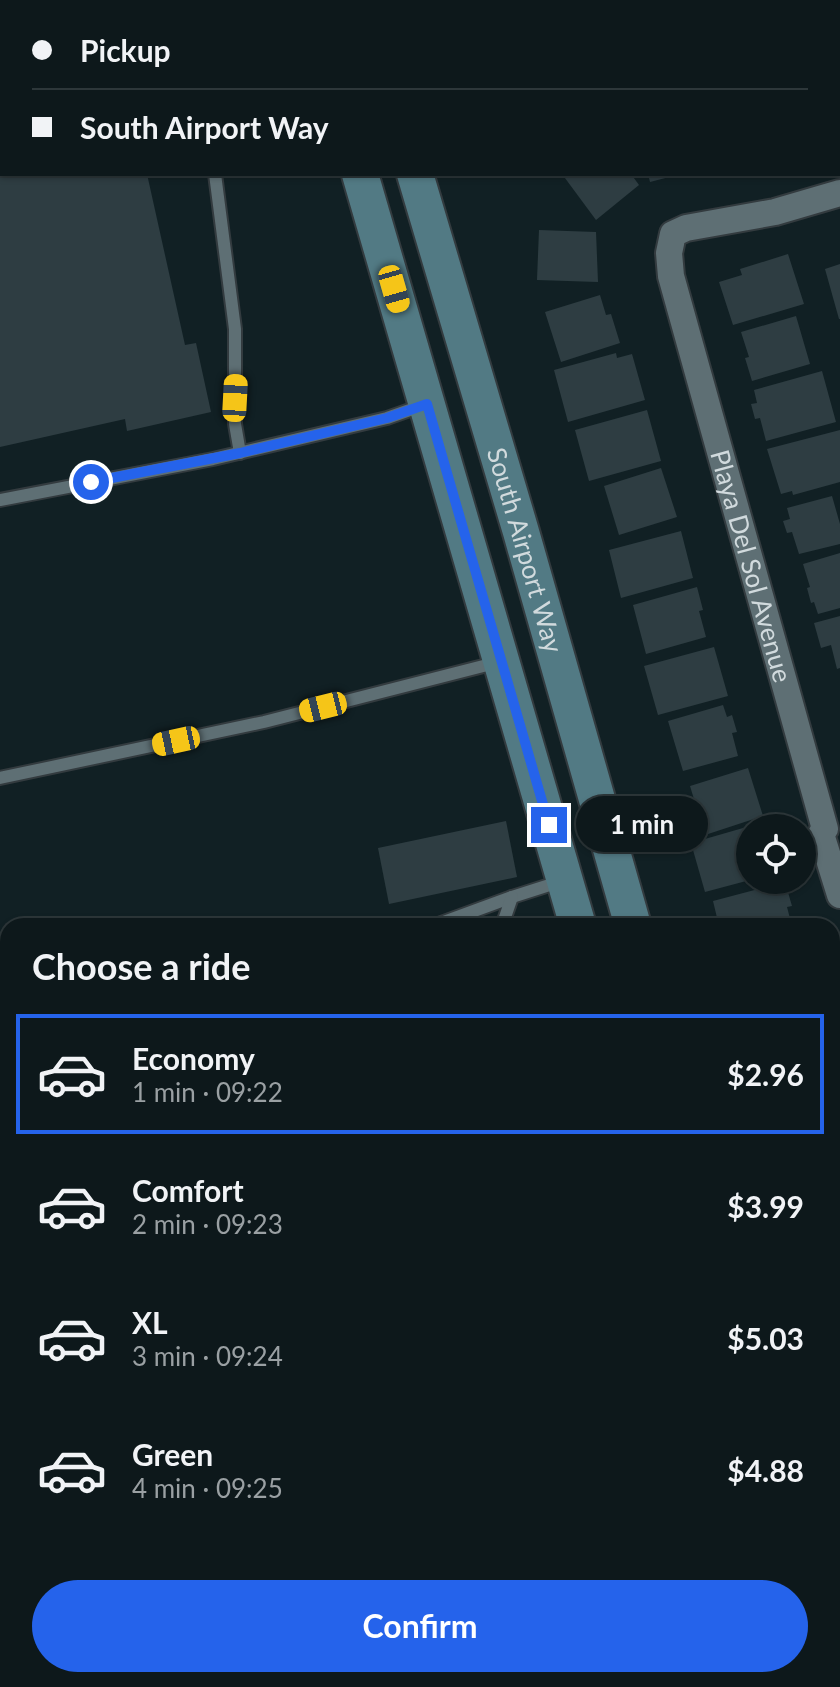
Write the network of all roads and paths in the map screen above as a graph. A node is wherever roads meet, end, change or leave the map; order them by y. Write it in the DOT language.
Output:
graph roads {
  1 [pos="215,176"];
  2 [pos="361,176"];
  3 [pos="416,176"];
  4 [pos="840,193"];
  5 [pos="427,404"];
  6 [pos="240,453"];
  7 [pos="0,500"];
  8 [pos="502,661"];
  9 [pos="0,778"];
  10 [pos="831,831"];
  11 [pos="565,880"];
  12 [pos="840,895"];
  13 [pos="512,897"];
  14 [pos="455,918"];
  15 [pos="505,918"];
  16 [pos="576,918"];
  17 [pos="631,918"];
  1 -- 6 [label="lane"];
  2 -- 5 [label="main road, South Airport Way"];
  3 -- 17 [label="main road, South Airport Way"];
  4 -- 10 [label="street, Playa Del Sol Avenue"];
  5 -- 6 [label="lane"];
  5 -- 8 [label="main road, South Airport Way"];
  6 -- 7 [label="lane"];
  8 -- 9 [label="lane"];
  8 -- 11 [label="main road, South Airport Way"];
  10 -- 12 [label="street, Playa Del Sol Avenue"];
  11 -- 13 [label="lane"];
  11 -- 16 [label="main road, South Airport Way"];
  13 -- 14 [label="lane"];
  13 -- 15 [label="lane"];
}
